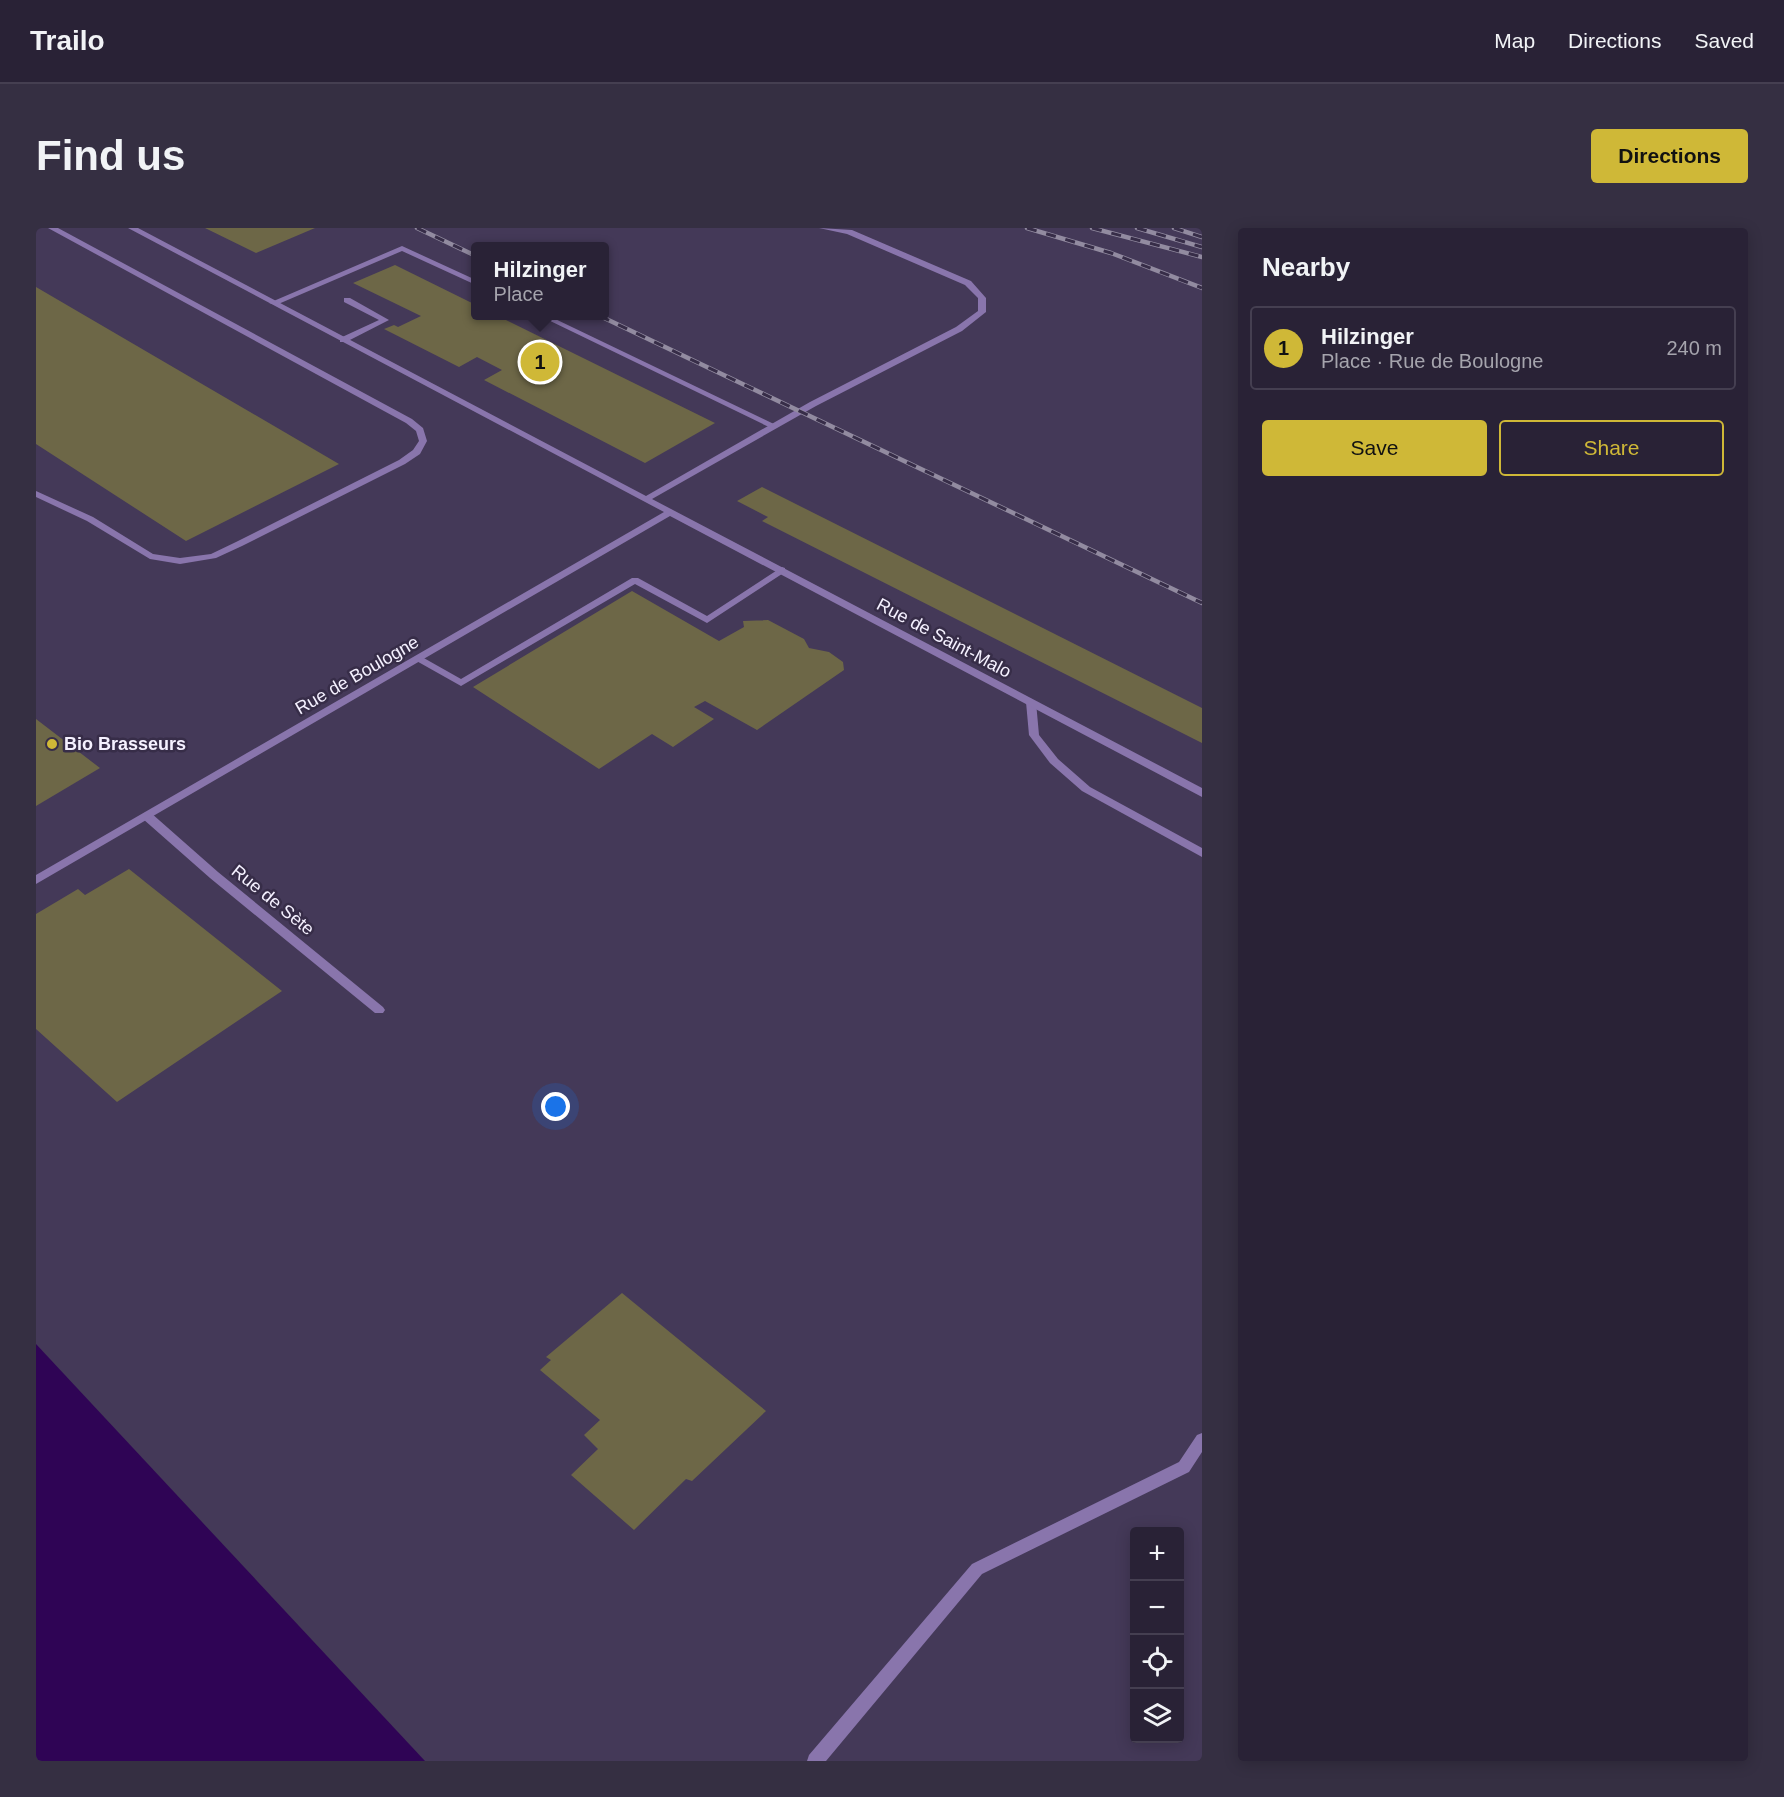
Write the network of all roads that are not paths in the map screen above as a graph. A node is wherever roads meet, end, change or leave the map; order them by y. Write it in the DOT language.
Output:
graph roads {
  1 [pos="52,228"];
  2 [pos="132,228"];
  3 [pos="823,228"];
  4 [pos="471,281"];
  5 [pos="347,300"];
  6 [pos="273,303"];
  7 [pos="553,320"];
  8 [pos="343,340"];
  9 [pos="774,426"];
  10 [pos="36,494"];
  11 [pos="646,499"];
  12 [pos="671,512"];
  13 [pos="782,570"];
  14 [pos="418,659"];
  15 [pos="1031,702"];
  16 [pos="1202,793"];
  17 [pos="147,816"];
  18 [pos="1202,853"];
  19 [pos="36,880"];
  20 [pos="379,1010"];
  21 [pos="1202,1440"];
  22 [pos="815,1761"];
  1 -- 10 [label="street"];
  2 -- 6 [label="street"];
  3 -- 9 [label="street"];
  4 -- 6 [label="street"];
  5 -- 8 [label="street"];
  6 -- 8 [label="street"];
  7 -- 9 [label="street"];
  8 -- 11 [label="street"];
  9 -- 11 [label="street"];
  11 -- 12 [label="street"];
  12 -- 13 [label="street, Rue de Saint-Malo"];
  12 -- 14 [label="street, Rue de Boulogne"];
  13 -- 14 [label="street"];
  13 -- 15 [label="street, Rue de Saint-Malo"];
  14 -- 17 [label="street, Rue de Boulogne"];
  15 -- 16 [label="street, Rue de Saint-Malo"];
  15 -- 18 [label="street"];
  17 -- 19 [label="street, Rue de Boulogne"];
  17 -- 20 [label="street, Rue de Sète"];
  21 -- 22 [label="street"];
}
